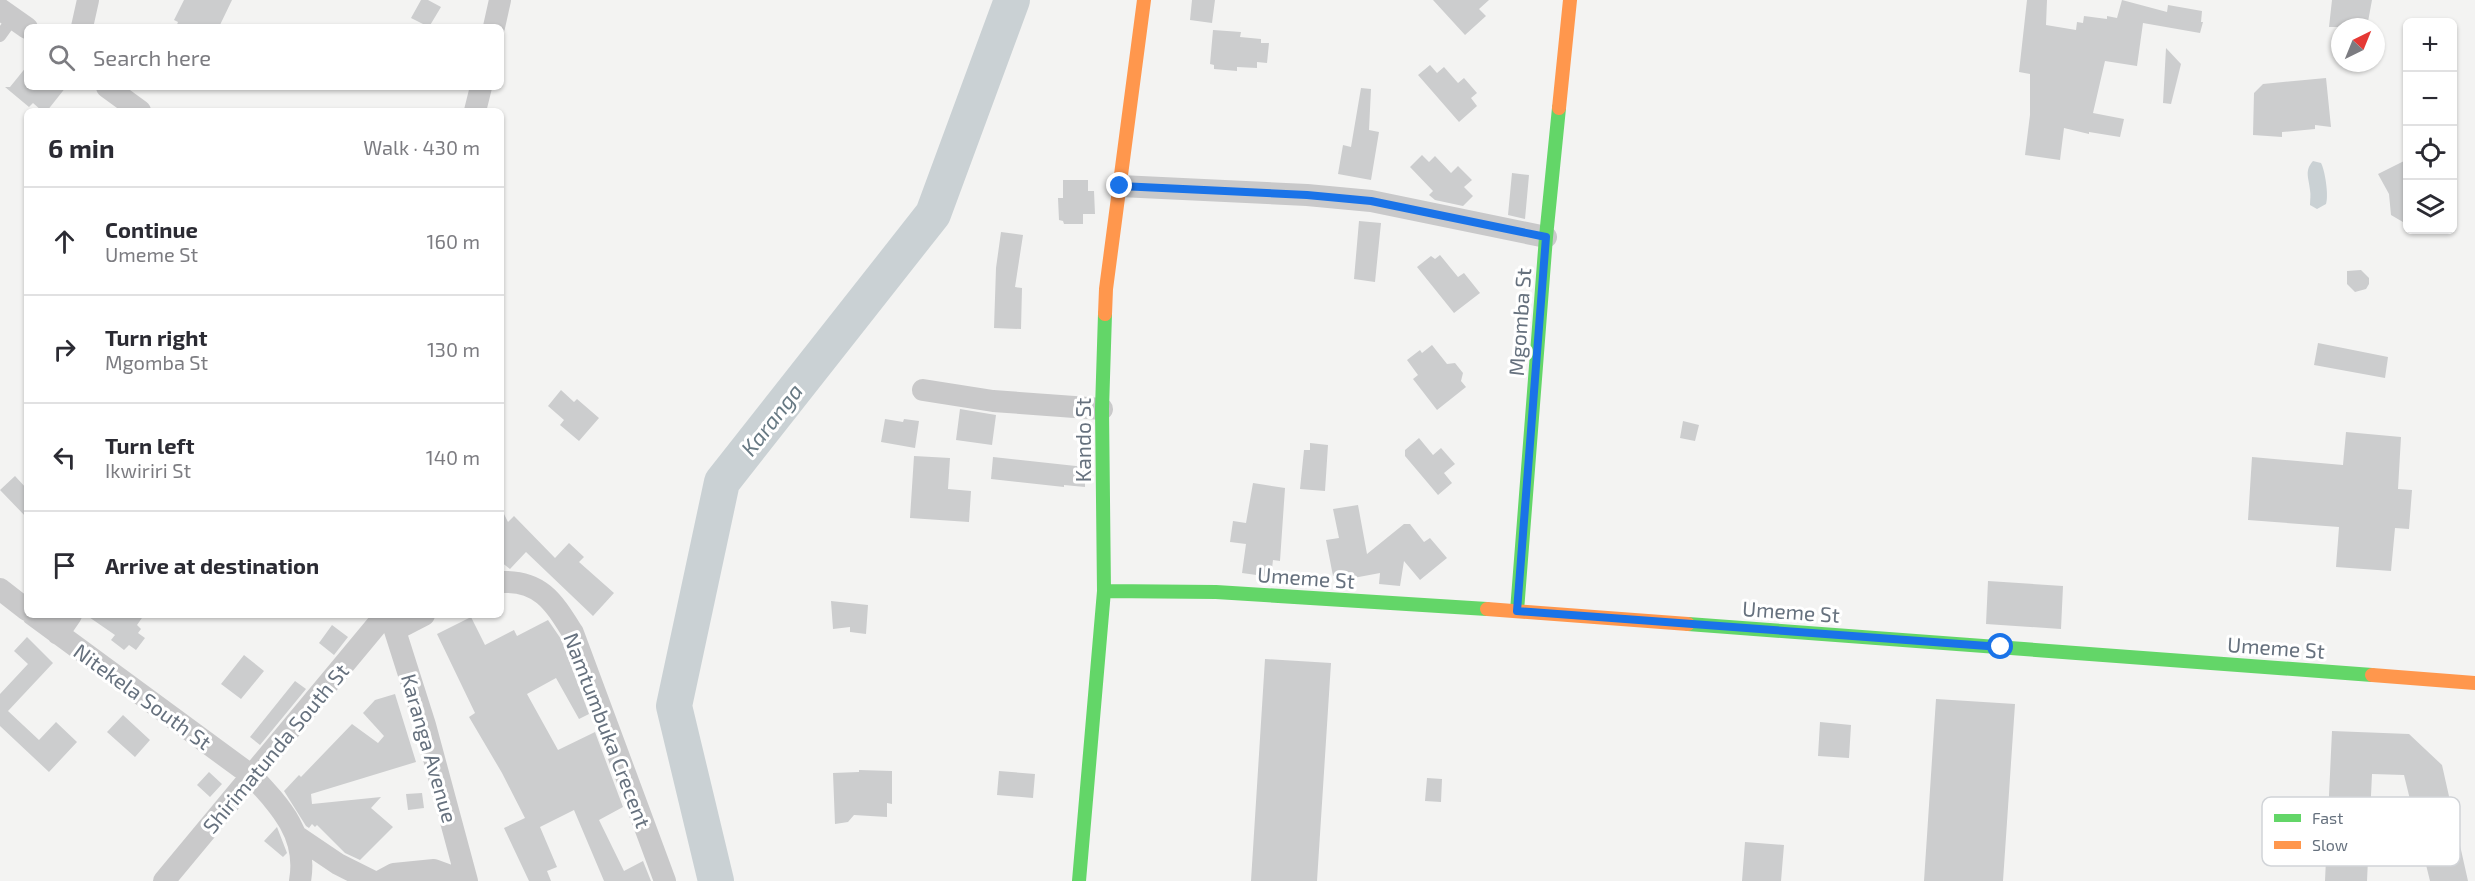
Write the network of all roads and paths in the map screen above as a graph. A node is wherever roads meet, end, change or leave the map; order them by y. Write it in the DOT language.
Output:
graph roads {
  1 [pos="88,0"];
  2 [pos="500,0"];
  3 [pos="1144,0"];
  4 [pos="1570,0"];
  5 [pos="83,24"];
  6 [pos="495,24"];
  7 [pos="111,90"];
  8 [pos="480,90"];
  9 [pos="136,108"];
  10 [pos="476,108"];
  11 [pos="1120,186"];
  12 [pos="1546,237"];
  13 [pos="923,390"];
  14 [pos="1102,409"];
  15 [pos="504,582"];
  16 [pos="0,589"];
  17 [pos="1104,591"];
  18 [pos="24,608"];
  19 [pos="1517,611"];
  20 [pos="37,618"];
  21 [pos="69,618"];
  22 [pos="390,620"];
  23 [pos="58,634"];
  24 [pos="2475,683"];
  25 [pos="252,776"];
  26 [pos="298,837"];
  27 [pos="164,881"];
  28 [pos="300,881"];
  29 [pos="372,881"];
  30 [pos="381,881"];
  31 [pos="465,881"];
  32 [pos="665,881"];
  33 [pos="1079,881"];
  1 -- 5 [label="street"];
  2 -- 6 [label="street"];
  3 -- 11 [label="street, Kando St"];
  4 -- 12 [label="street, Mgomba St"];
  7 -- 9 [label="street"];
  8 -- 10 [label="street"];
  11 -- 12 [label="street"];
  11 -- 14 [label="street, Kando St"];
  12 -- 19 [label="street, Mgomba St"];
  13 -- 14 [label="street"];
  14 -- 17 [label="street, Kando St"];
  15 -- 32 [label="street, Namtumbuka Crecent"];
  16 -- 18 [label="street"];
  17 -- 19 [label="street, Umeme St"];
  17 -- 33 [label="street, Kando St"];
  19 -- 24 [label="street, Umeme St"];
  20 -- 23 [label="street, Nitekela South St"];
  21 -- 23 [label="street"];
  22 -- 25 [label="street, Shirimatunda South St"];
  22 -- 31 [label="street, Karanga Avenue"];
  23 -- 25 [label="street, Nitekela South St"];
  25 -- 26 [label="street, Nitekela South St"];
  25 -- 27 [label="street, Shirimatunda South St"];
  26 -- 28 [label="street"];
  26 -- 29 [label="street"];
  30 -- 31 [label="street"];
}
